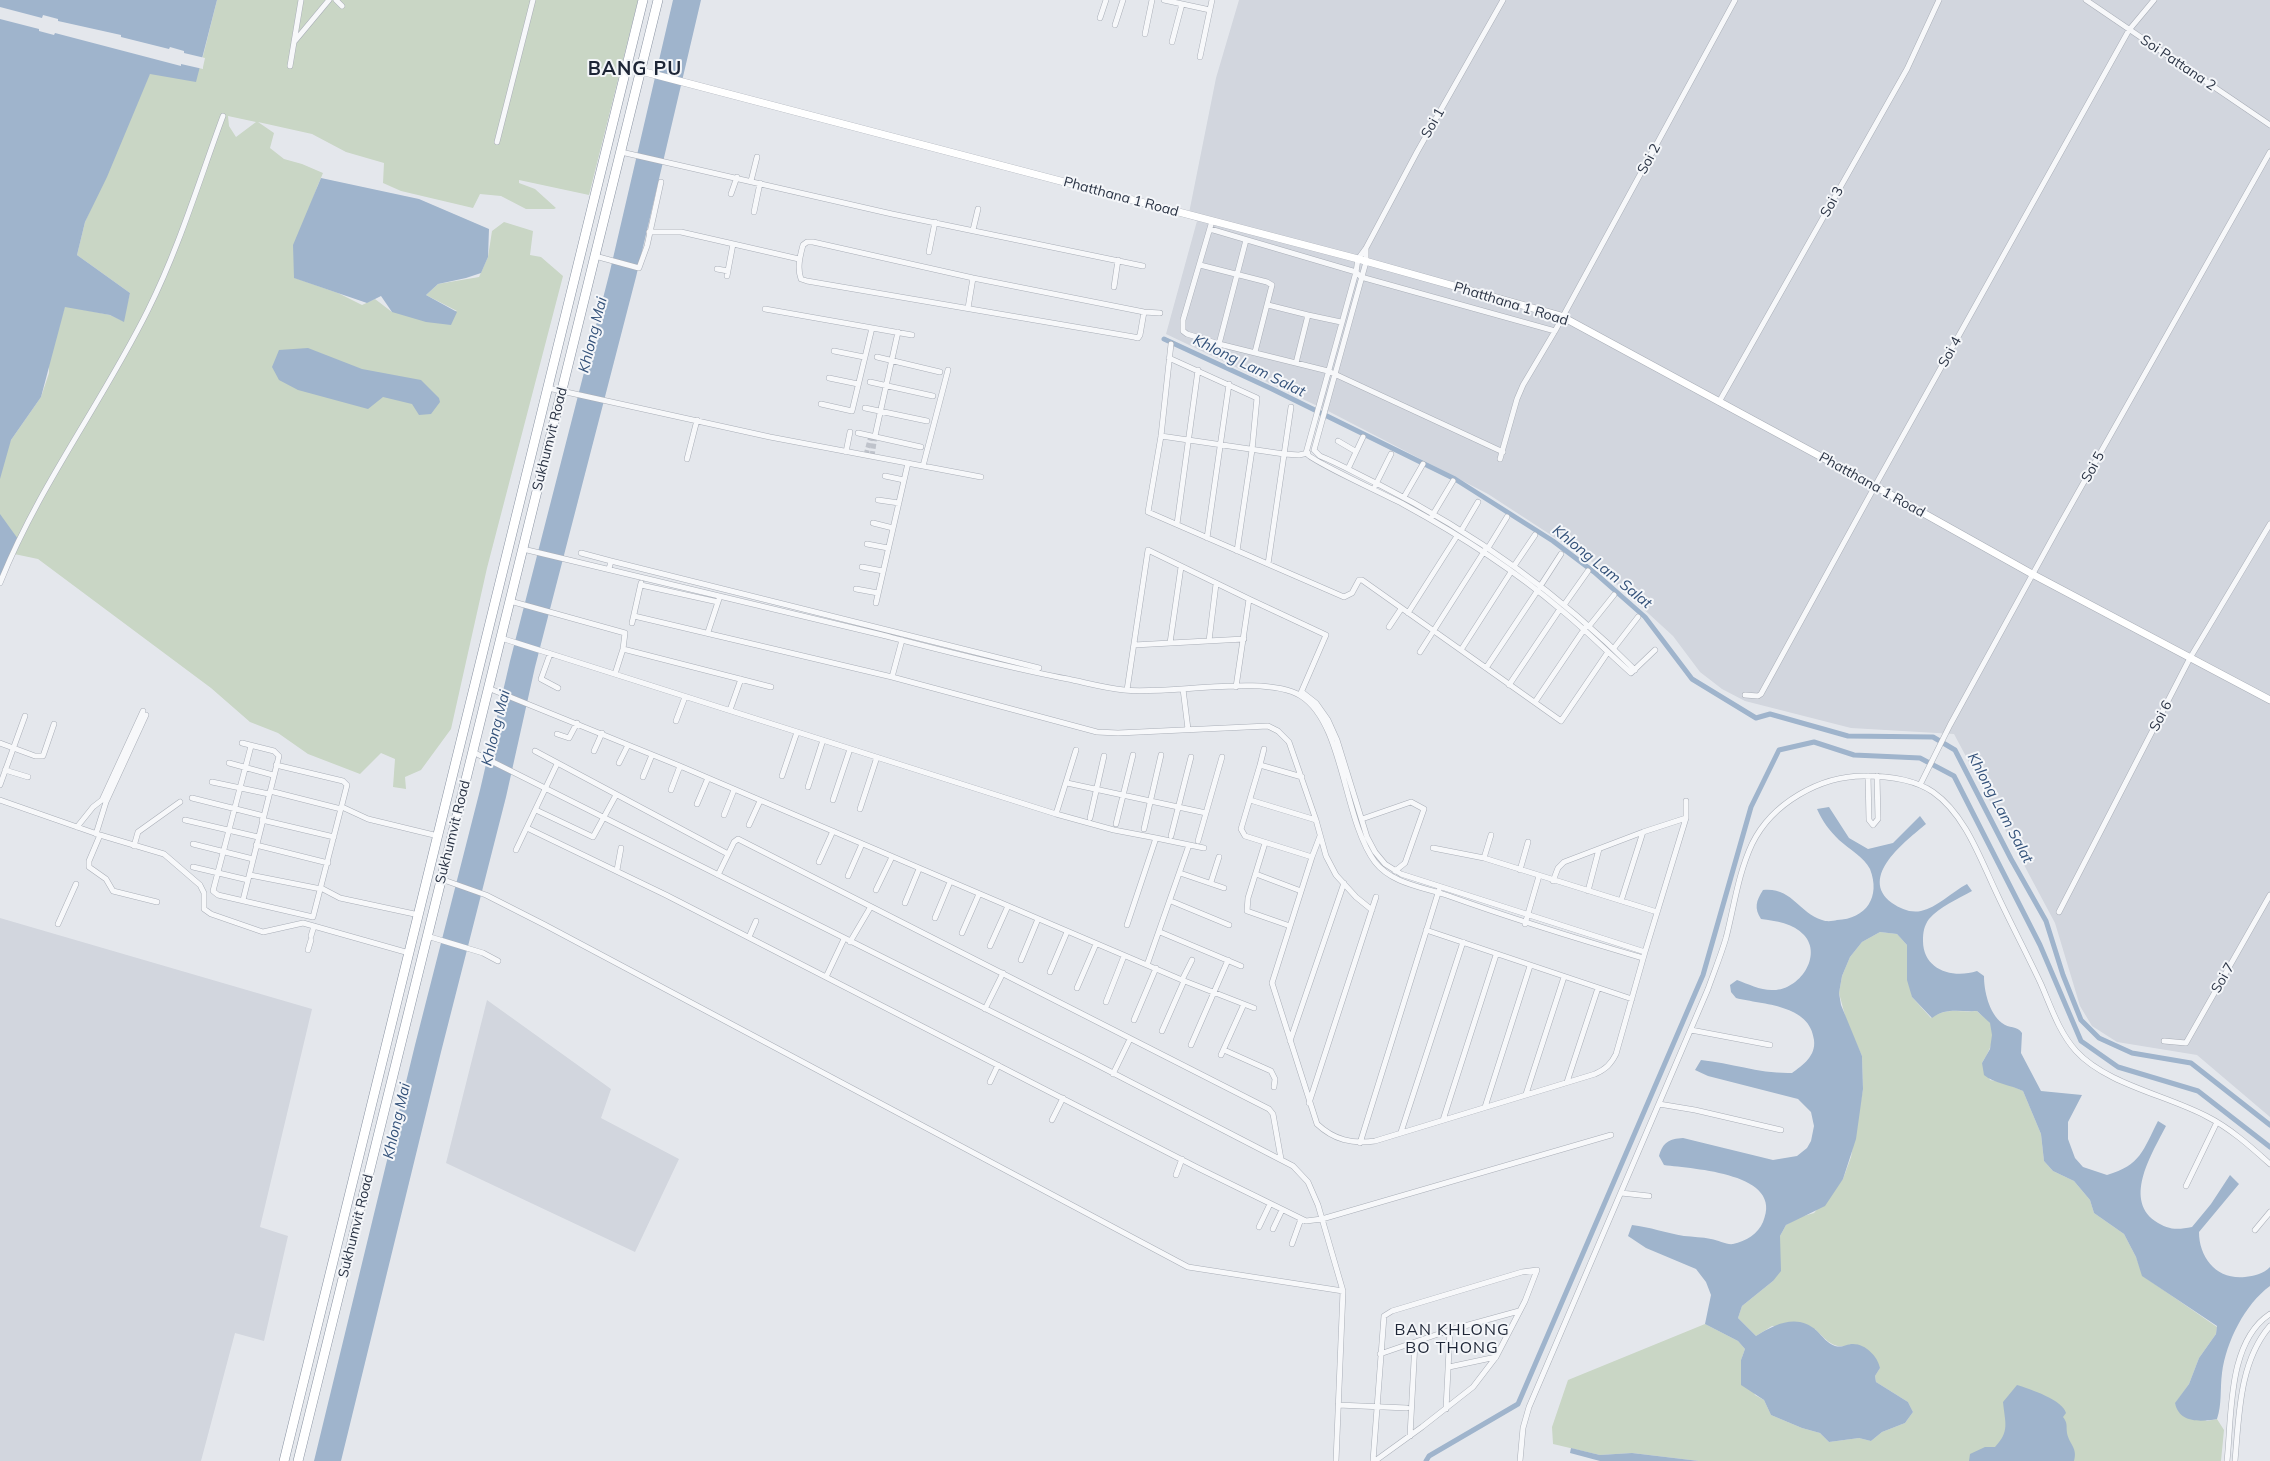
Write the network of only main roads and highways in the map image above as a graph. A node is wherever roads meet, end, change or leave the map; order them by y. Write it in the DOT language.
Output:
graph roads {
  1 [pos="643,0"];
  2 [pos="658,0"];
  3 [pos="641,71"];
  4 [pos="2270,700"];
  5 [pos="284,1461"];
  6 [pos="298,1461"];
  1 -- 5 [label="highway, Sukhumvit Road"];
  2 -- 3 [label="highway, Sukhumvit Road"];
  3 -- 4 [label="main road, Phatthana 1 Road"];
  3 -- 6 [label="highway, Sukhumvit Road"];
}
